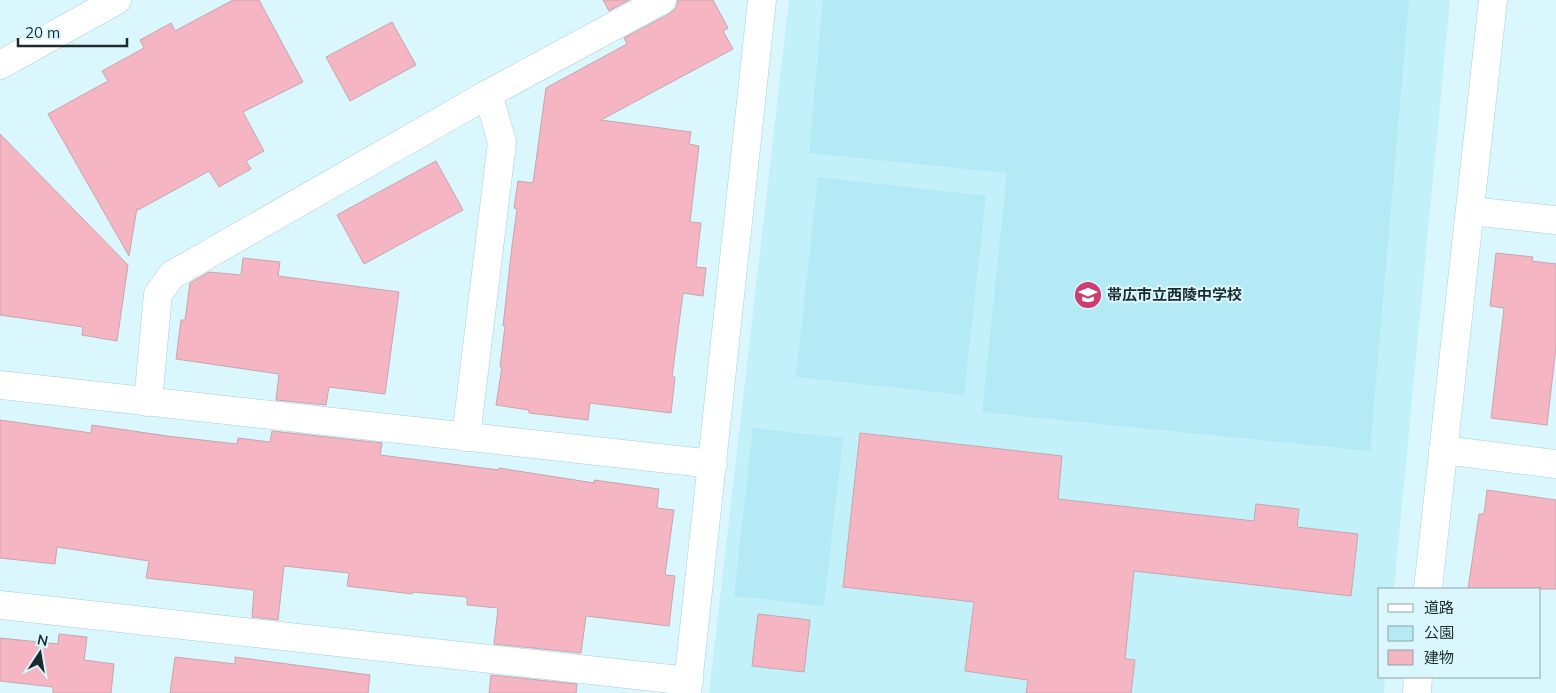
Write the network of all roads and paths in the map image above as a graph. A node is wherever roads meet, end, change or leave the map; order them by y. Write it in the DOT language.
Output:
graph roads {
  1 [pos="117,0"];
  2 [pos="662,0"];
  3 [pos="762,0"];
  4 [pos="1493,0"];
  5 [pos="0,65"];
  6 [pos="488,94"];
  7 [pos="1470,210"];
  8 [pos="1556,220"];
  9 [pos="0,386"];
  10 [pos="148,402"];
  11 [pos="466,437"];
  12 [pos="1443,450"];
  13 [pos="713,464"];
  14 [pos="1556,464"];
  15 [pos="1428,588"];
  16 [pos="0,605"];
  17 [pos="688,687"];
  1 -- 5 [label="street"];
  2 -- 6 [label="street"];
  3 -- 13 [label="street"];
  4 -- 7 [label="street"];
  6 -- 10 [label="street"];
  6 -- 11 [label="street"];
  7 -- 8 [label="street"];
  7 -- 12 [label="street"];
  9 -- 10 [label="street"];
  10 -- 11 [label="street"];
  11 -- 13 [label="street"];
  12 -- 14 [label="street"];
  12 -- 15 [label="street"];
  13 -- 17 [label="street"];
  16 -- 17 [label="street"];
}
